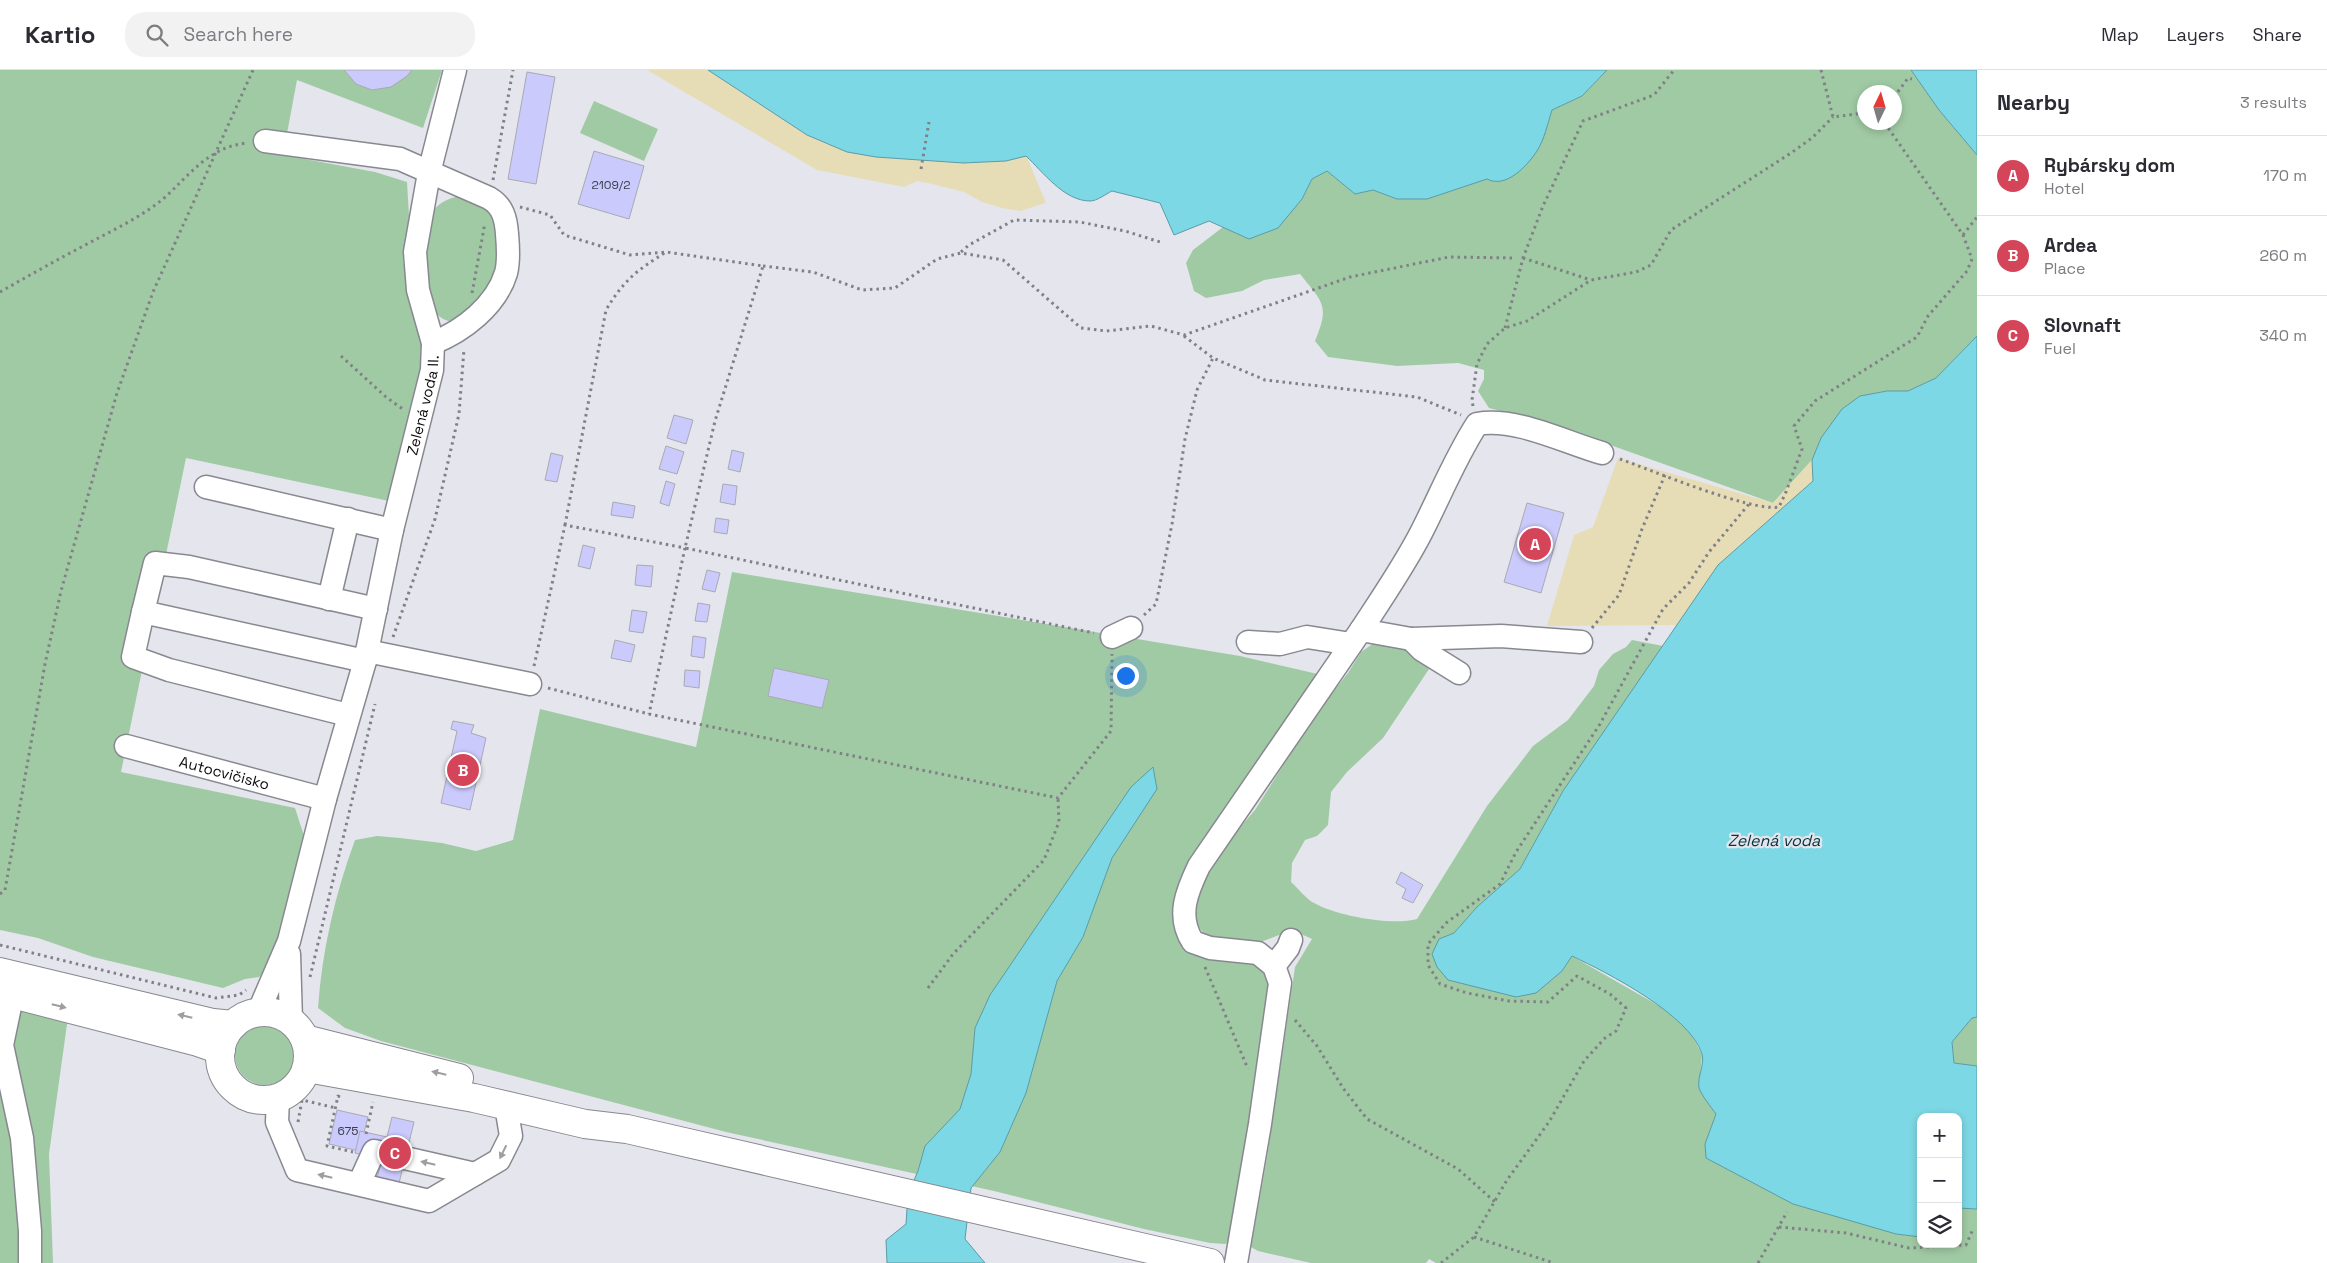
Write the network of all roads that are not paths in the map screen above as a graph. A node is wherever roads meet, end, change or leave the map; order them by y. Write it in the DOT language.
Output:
graph roads {
  1 [pos="455,70"];
  2 [pos="265,141"];
  3 [pos="429,173"];
  4 [pos="433,343"];
  5 [pos="1602,453"];
  6 [pos="206,487"];
  7 [pos="348,519"];
  8 [pos="392,530"];
  9 [pos="329,599"];
  10 [pos="376,609"];
  11 [pos="143,612"];
  12 [pos="1356,637"];
  13 [pos="1411,639"];
  14 [pos="1248,642"];
  15 [pos="1580,642"];
  16 [pos="366,656"];
  17 [pos="1459,674"];
  18 [pos="530,684"];
  19 [pos="348,715"];
  20 [pos="126,746"];
  21 [pos="325,799"];
  22 [pos="1290,940"];
  23 [pos="289,941"];
  24 [pos="1274,966"];
  25 [pos="7,983"];
  26 [pos="258,1013"];
  27 [pos="233,1026"];
  28 [pos="298,1030"];
  29 [pos="1,1045"];
  30 [pos="221,1050"];
  31 [pos="304,1074"];
  32 [pos="278,1098"];
  33 [pos="506,1106"];
  34 [pos="627,1129"];
  35 [pos="475,1174"];
  36 [pos="359,1184"];
  37 [pos="30,1263"];
  38 [pos="1210,1263"];
  39 [pos="1236,1263"];
  1 -- 3 [label="lane, Zelená voda II."];
  2 -- 3 [label="lane"];
  3 -- 4 [label="lane, Zelená voda II."];
  3 -- 4 [label="lane"];
  4 -- 8 [label="lane, Zelená voda II."];
  5 -- 12 [label="lane"];
  6 -- 7 [label="lane"];
  7 -- 8 [label="lane"];
  7 -- 9 [label="lane"];
  8 -- 10 [label="lane, Zelená voda II."];
  9 -- 10 [label="lane"];
  9 -- 11 [label="lane"];
  10 -- 16 [label="lane, Zelená voda II."];
  11 -- 16 [label="lane"];
  11 -- 19 [label="lane"];
  12 -- 13 [label="lane"];
  12 -- 14 [label="lane"];
  12 -- 24 [label="lane"];
  13 -- 15 [label="lane"];
  13 -- 17 [label="lane"];
  16 -- 18 [label="lane"];
  16 -- 19 [label="lane, Zelená voda II."];
  19 -- 21 [label="lane, Zelená voda II."];
  20 -- 21 [label="lane, Autocvičisko"];
  21 -- 23 [label="lane, Zelená voda II."];
  22 -- 24 [label="lane"];
  23 -- 26 [label="lane"];
  23 -- 28 [label="lane"];
  24 -- 39 [label="lane"];
  27 -- 25 [label="main road, one-way"];
  25 -- 29 [label="lane"];
  25 -- 30 [label="main road, one-way"];
  26 -- 27 [label="main road"];
  26 -- 28 [label="main road"];
  27 -- 30 [label="main road"];
  28 -- 31 [label="main road"];
  34 -- 28 [label="main road, one-way"];
  29 -- 37 [label="lane"];
  30 -- 32 [label="main road"];
  31 -- 32 [label="main road"];
  31 -- 33 [label="main road"];
  36 -- 32 [label="lane, one-way"];
  33 -- 34 [label="main road"];
  33 -- 35 [label="lane, one-way"];
  34 -- 38 [label="main road"];
  35 -- 36 [label="lane"];
  35 -- 36 [label="lane, one-way"];
}
